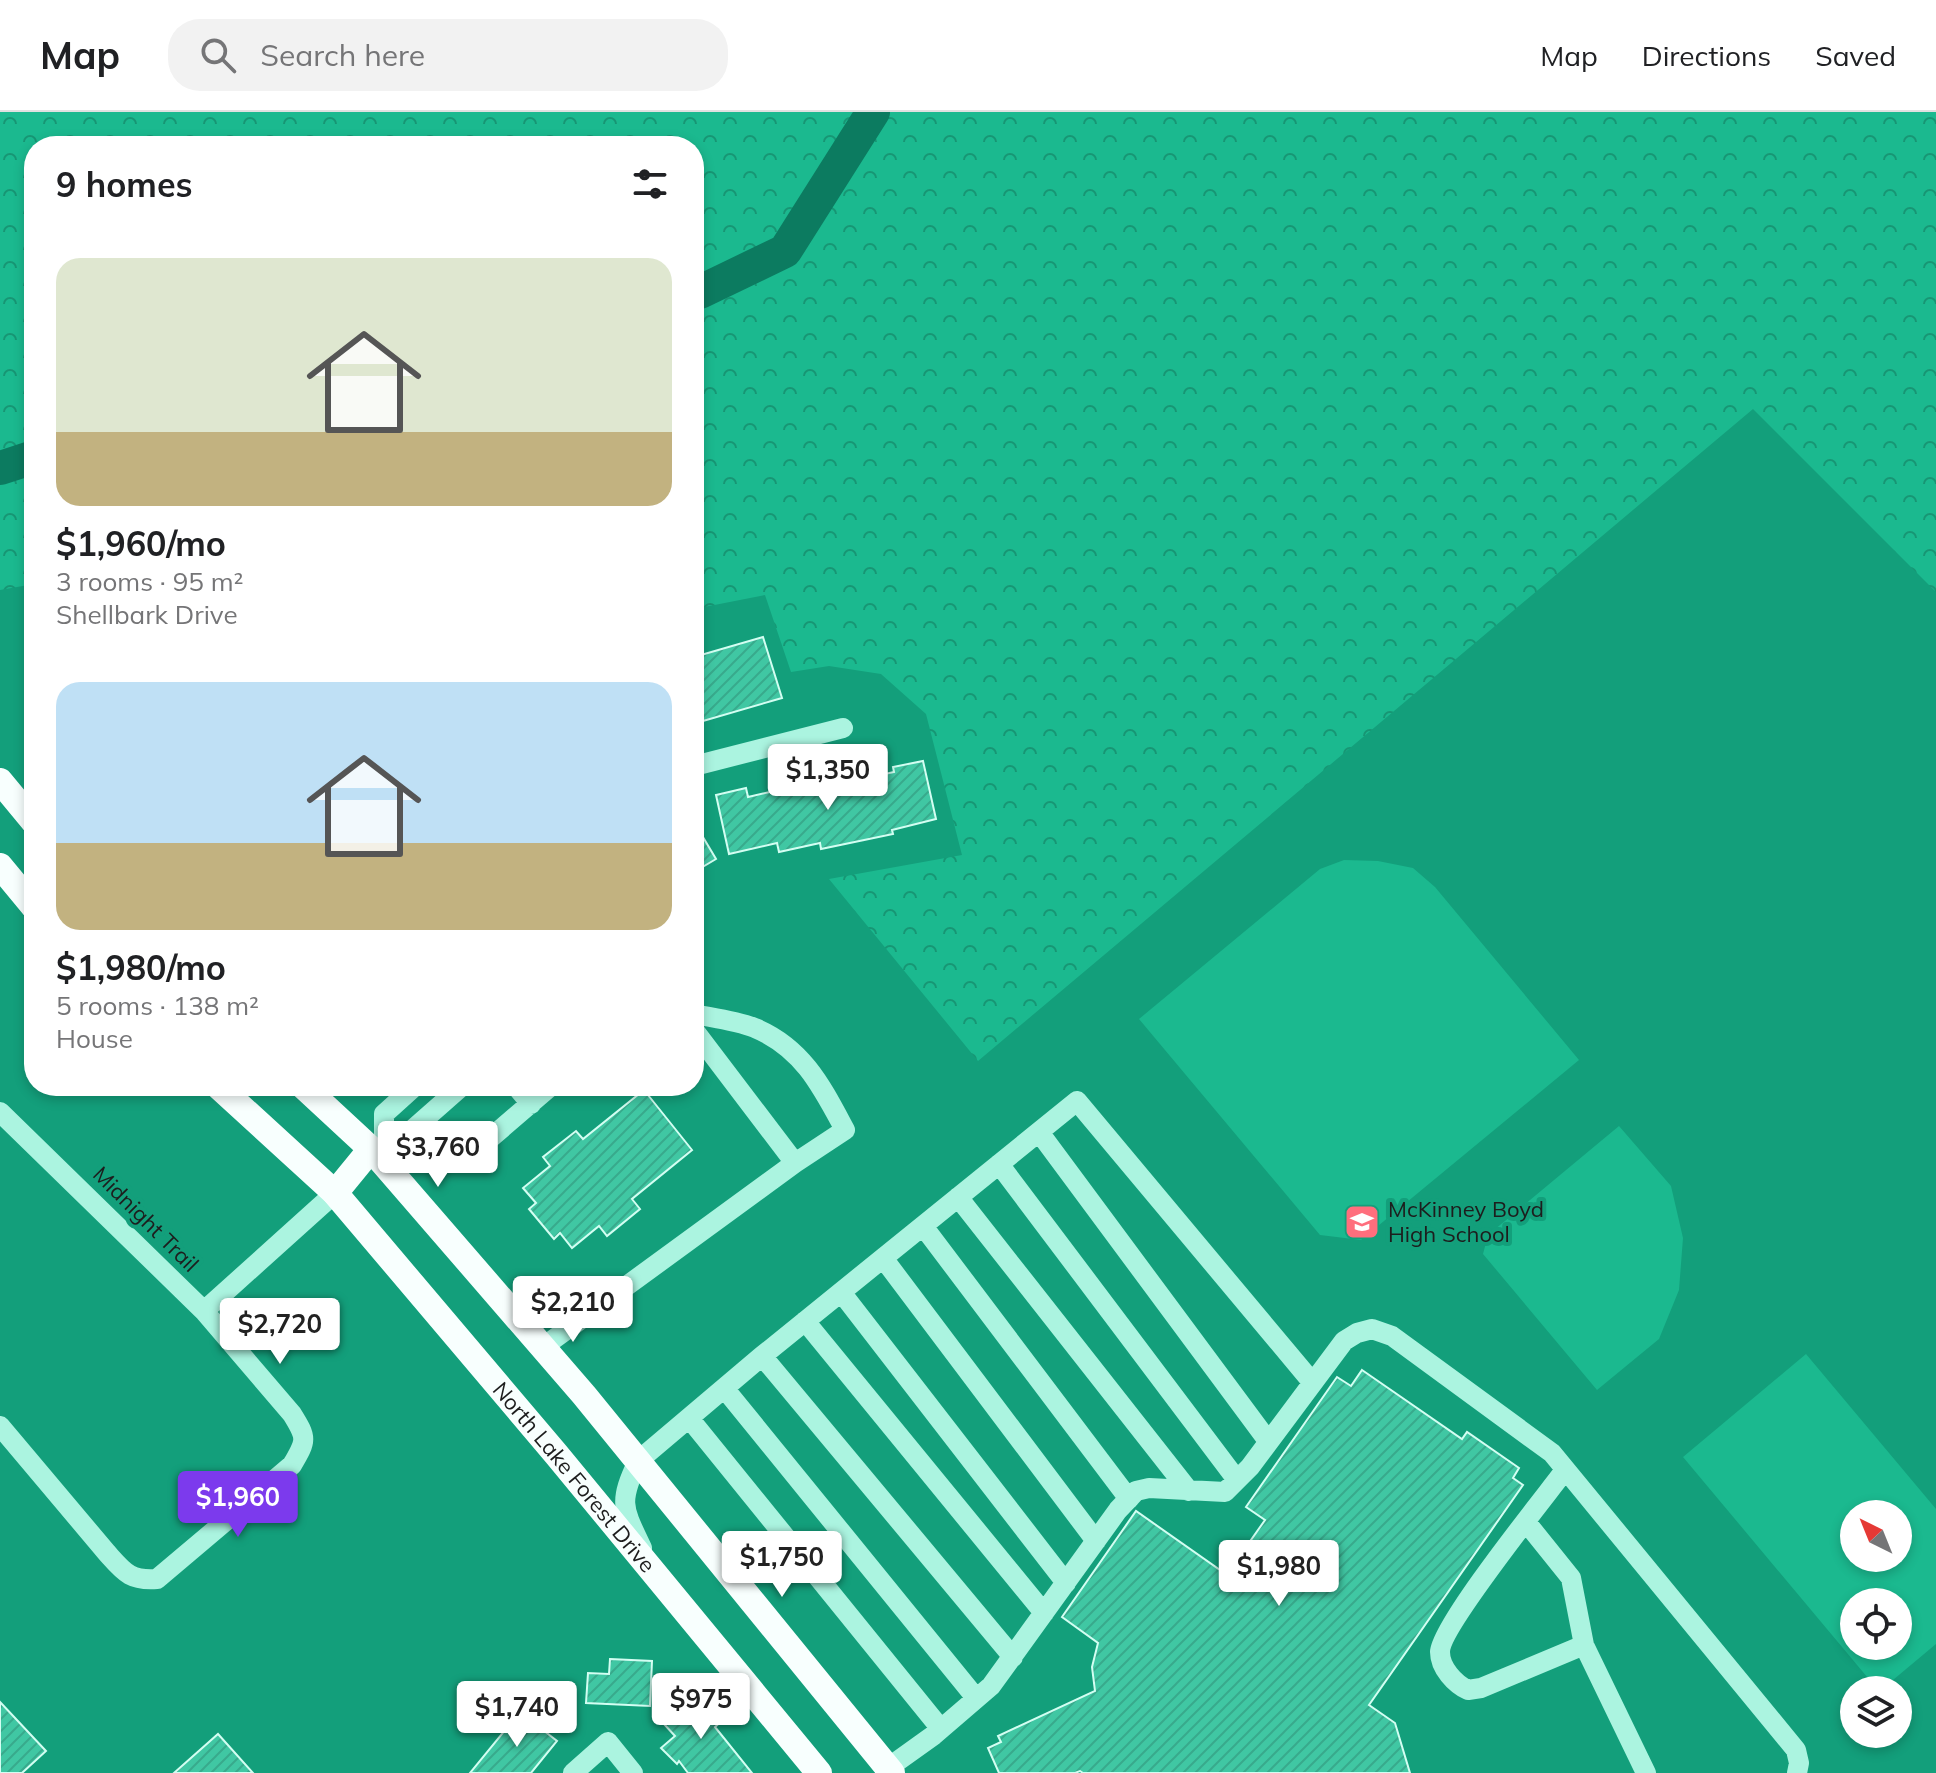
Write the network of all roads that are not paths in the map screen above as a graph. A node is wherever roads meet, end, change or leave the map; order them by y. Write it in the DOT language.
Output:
graph roads {
  1 [pos="843,728"];
  2 [pos="704,763"];
  3 [pos="0,781"];
  4 [pos="24,810"];
  5 [pos="0,866"];
  6 [pos="24,895"];
  7 [pos="704,1016"];
  8 [pos="704,1043"];
  9 [pos="229,1096"];
  10 [pos="316,1096"];
  11 [pos="404,1096"];
  12 [pos="451,1096"];
  13 [pos="524,1096"];
  14 [pos="540,1096"];
  15 [pos="531,1104"];
  16 [pos="0,1112"];
  17 [pos="1039,1132"];
  18 [pos="377,1142"];
  19 [pos="466,1159"];
  20 [pos="795,1163"];
  21 [pos="999,1164"];
  22 [pos="335,1193"];
  23 [pos="958,1197"];
  24 [pos="923,1226"];
  25 [pos="883,1258"];
  26 [pos="841,1292"];
  27 [pos="204,1311"];
  28 [pos="805,1321"];
  29 [pos="543,1347"];
  30 [pos="762,1356"];
  31 [pos="1312,1382"];
  32 [pos="724,1388"];
  33 [pos="689,1418"];
  34 [pos="0,1426"];
  35 [pos="1268,1441"];
  36 [pos="638,1461"];
  37 [pos="1565,1470"];
  38 [pos="1237,1480"];
  39 [pos="1189,1491"];
  40 [pos="1129,1499"];
  41 [pos="1526,1522"];
  42 [pos="1096,1541"];
  43 [pos="655,1574"];
  44 [pos="1066,1583"];
  45 [pos="1044,1613"];
  46 [pos="1584,1645"];
  47 [pos="1013,1657"];
  48 [pos="976,1698"];
  49 [pos="941,1729"];
  50 [pos="887,1771"];
  51 [pos="573,1773"];
  52 [pos="633,1773"];
  53 [pos="819,1773"];
  54 [pos="1646,1773"];
  55 [pos="1797,1773"];
  1 -- 2 [label="street"];
  3 -- 4 [label="main road"];
  5 -- 6 [label="main road"];
  7 -- 20 [label="street"];
  8 -- 20 [label="street"];
  9 -- 22 [label="main road, North Lake Forest Drive"];
  10 -- 18 [label="main road"];
  11 -- 18 [label="street"];
  12 -- 18 [label="street"];
  13 -- 15 [label="street"];
  14 -- 15 [label="street"];
  15 -- 19 [label="street"];
  16 -- 27 [label="street, Midnight Trail"];
  17 -- 21 [label="street"];
  17 -- 31 [label="street"];
  17 -- 35 [label="street"];
  18 -- 22 [label="main road"];
  18 -- 29 [label="main road"];
  20 -- 29 [label="street"];
  21 -- 23 [label="street"];
  21 -- 38 [label="street"];
  22 -- 27 [label="street"];
  22 -- 43 [label="main road, North Lake Forest Drive"];
  23 -- 24 [label="street"];
  23 -- 39 [label="street"];
  24 -- 25 [label="street"];
  24 -- 40 [label="street"];
  25 -- 26 [label="street"];
  25 -- 42 [label="street"];
  26 -- 28 [label="street"];
  26 -- 44 [label="street"];
  27 -- 34 [label="street, Midnight Trail"];
  28 -- 30 [label="street"];
  28 -- 45 [label="street"];
  29 -- 36 [label="main road"];
  30 -- 32 [label="street"];
  30 -- 47 [label="street"];
  31 -- 35 [label="street"];
  31 -- 37 [label="street"];
  32 -- 33 [label="street"];
  32 -- 48 [label="street"];
  33 -- 36 [label="street"];
  33 -- 49 [label="street"];
  35 -- 38 [label="street"];
  36 -- 43 [label="street"];
  36 -- 50 [label="main road"];
  37 -- 41 [label="street"];
  37 -- 55 [label="street"];
  38 -- 39 [label="street"];
  39 -- 40 [label="street"];
  40 -- 42 [label="street"];
  41 -- 46 [label="street"];
  41 -- 46 [label="street"];
  42 -- 44 [label="street"];
  43 -- 53 [label="main road, North Lake Forest Drive"];
  44 -- 45 [label="street"];
  45 -- 47 [label="street"];
  46 -- 54 [label="street"];
  47 -- 48 [label="street"];
  48 -- 49 [label="street"];
  49 -- 50 [label="street"];
  51 -- 52 [label="street"];
}
